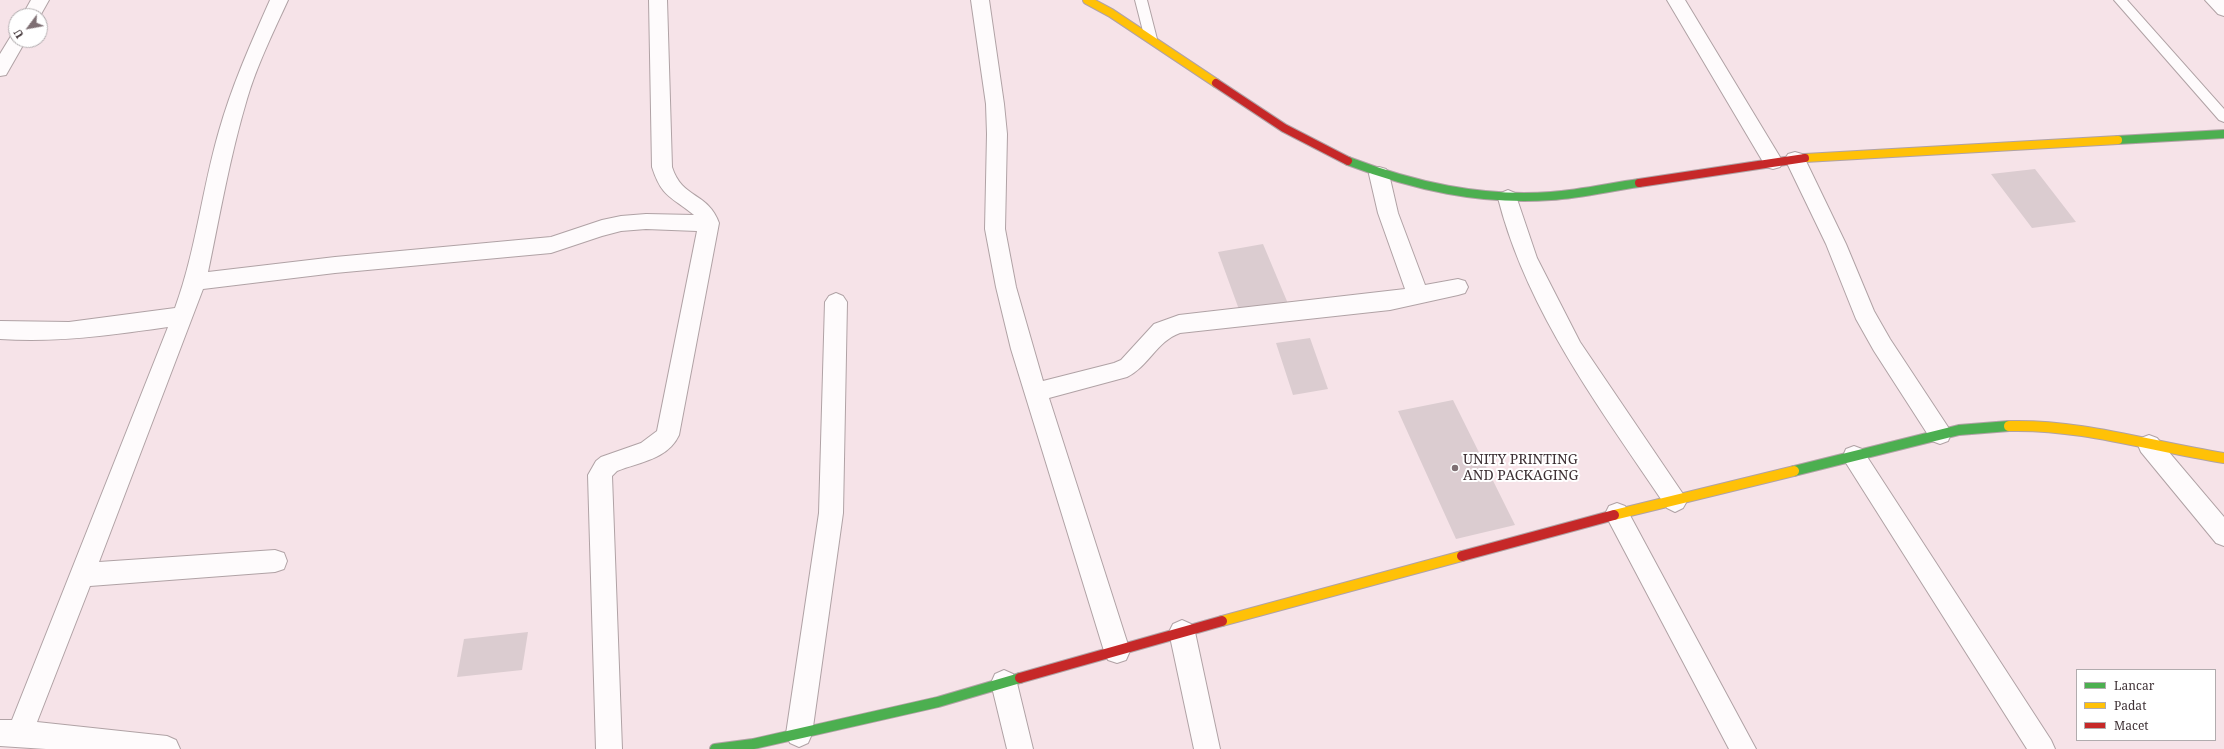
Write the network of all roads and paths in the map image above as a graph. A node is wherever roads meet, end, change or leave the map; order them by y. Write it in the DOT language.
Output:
graph roads {
  1 [pos="279,0"];
  2 [pos="658,0"];
  3 [pos="980,0"];
  4 [pos="1087,0"];
  5 [pos="1141,0"];
  6 [pos="1676,0"];
  7 [pos="2120,0"];
  8 [pos="2214,0"];
  9 [pos="2224,10"];
  10 [pos="1151,39"];
  11 [pos="12,48"];
  12 [pos="0,70"];
  13 [pos="2224,117"];
  14 [pos="2224,134"];
  15 [pos="1795,159"];
  16 [pos="1773,162"];
  17 [pos="1379,174"];
  18 [pos="1508,198"];
  19 [pos="709,223"];
  20 [pos="195,282"];
  21 [pos="1458,287"];
  22 [pos="1418,295"];
  23 [pos="836,302"];
  24 [pos="183,316"];
  25 [pos="0,330"];
  26 [pos="1037,392"];
  27 [pos="1940,434"];
  28 [pos="2149,445"];
  29 [pos="1854,456"];
  30 [pos="2224,458"];
  31 [pos="1675,502"];
  32 [pos="1618,514"];
  33 [pos="2224,535"];
  34 [pos="275,561"];
  35 [pos="81,576"];
  36 [pos="1182,632"];
  37 [pos="1117,651"];
  38 [pos="1004,683"];
  39 [pos="10,733"];
  40 [pos="799,734"];
  41 [pos="167,749"];
  42 [pos="609,749"];
  43 [pos="715,749"];
  44 [pos="1020,749"];
  45 [pos="1207,749"];
  46 [pos="1743,749"];
  47 [pos="2042,749"];
  1 -- 20 [label="street"];
  2 -- 19 [label="street"];
  3 -- 26 [label="street"];
  4 -- 10 [label="street"];
  5 -- 10 [label="lane"];
  6 -- 16 [label="street"];
  7 -- 13 [label="lane"];
  8 -- 9 [label="street"];
  10 -- 17 [label="street"];
  11 -- 12 [label="street"];
  14 -- 15 [label="street"];
  15 -- 16 [label="street"];
  15 -- 27 [label="street"];
  16 -- 18 [label="street"];
  17 -- 18 [label="street"];
  17 -- 22 [label="street"];
  18 -- 31 [label="street"];
  19 -- 20 [label="street"];
  19 -- 42 [label="street"];
  20 -- 24 [label="street"];
  21 -- 22 [label="street"];
  22 -- 26 [label="street"];
  23 -- 40 [label="street"];
  24 -- 25 [label="street"];
  24 -- 35 [label="street"];
  26 -- 37 [label="street"];
  27 -- 28 [label="street"];
  27 -- 29 [label="street"];
  28 -- 30 [label="street"];
  28 -- 33 [label="street"];
  29 -- 31 [label="street"];
  29 -- 47 [label="street"];
  31 -- 32 [label="street"];
  32 -- 36 [label="street"];
  32 -- 46 [label="street"];
  34 -- 35 [label="street"];
  35 -- 39 [label="street"];
  36 -- 37 [label="street"];
  36 -- 45 [label="street"];
  37 -- 38 [label="street"];
  38 -- 40 [label="street"];
  38 -- 44 [label="street"];
  39 -- 41 [label="street"];
  40 -- 43 [label="street"];
}
